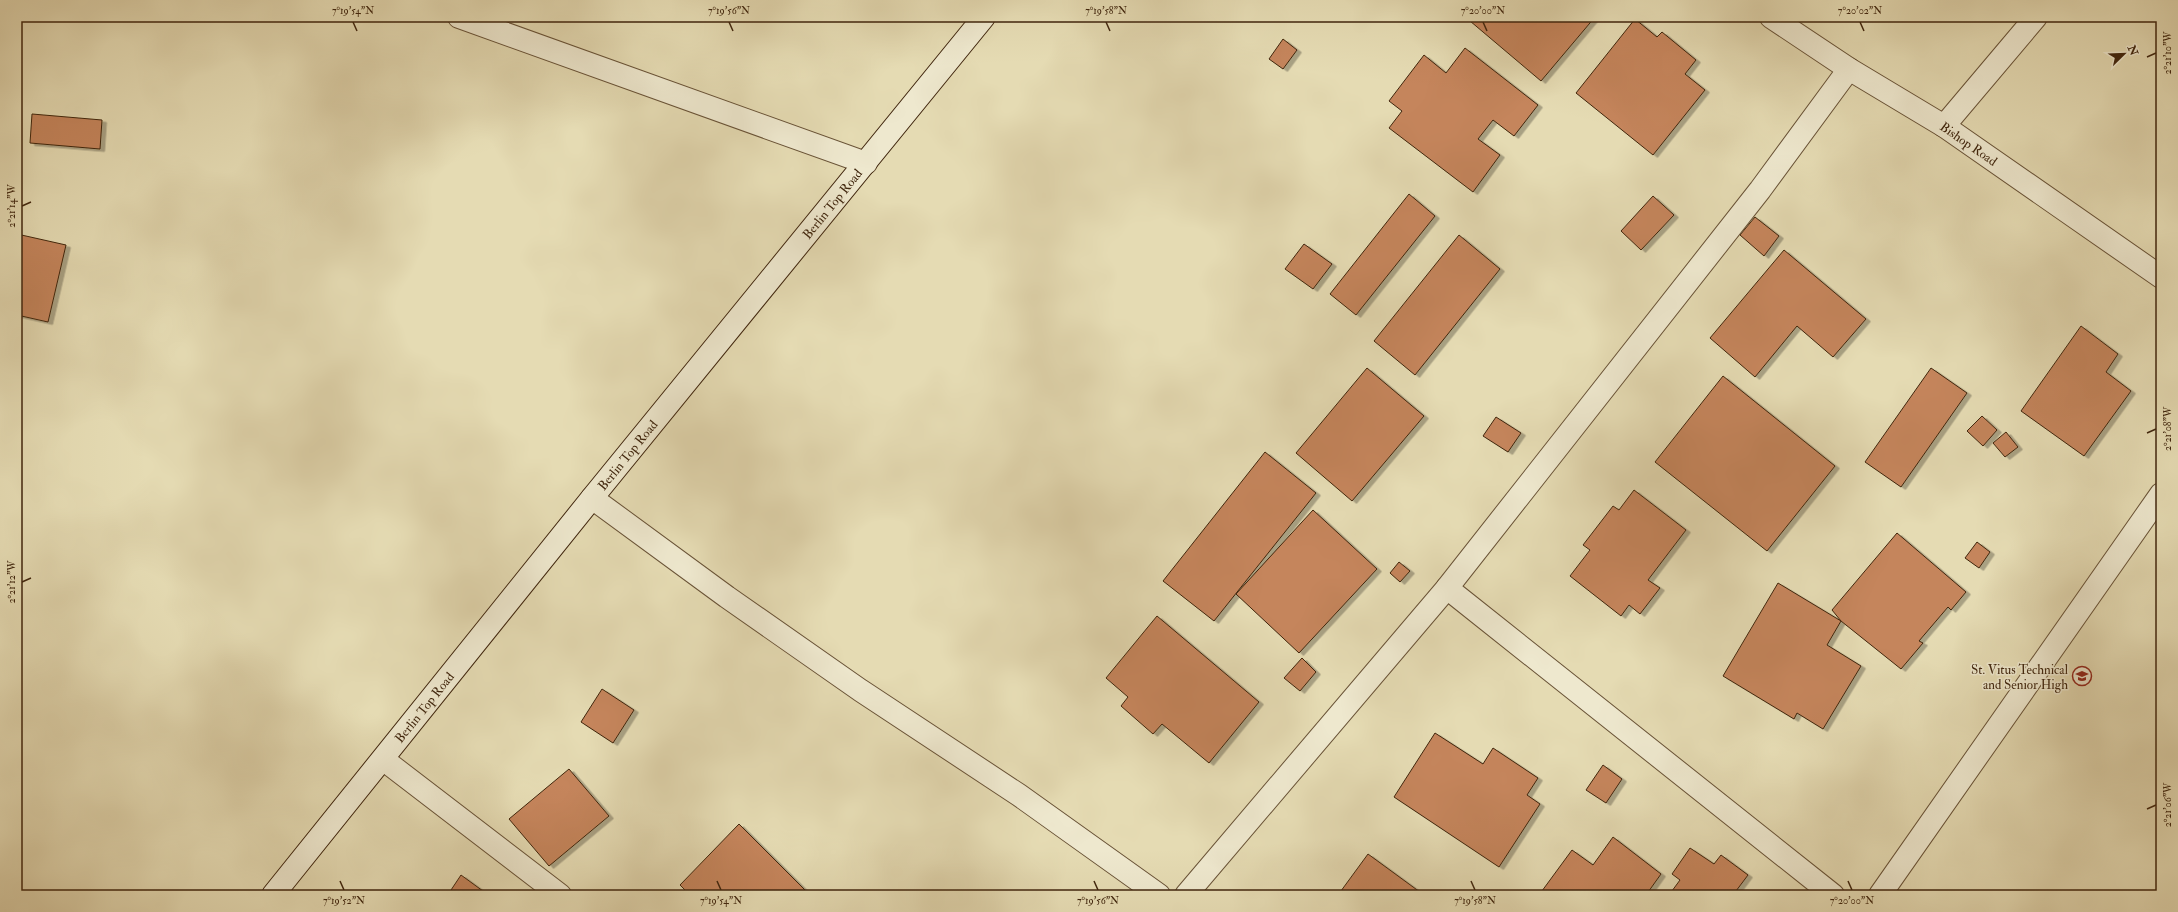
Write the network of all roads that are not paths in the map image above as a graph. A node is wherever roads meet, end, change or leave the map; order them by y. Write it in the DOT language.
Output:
graph roads {
  1 [pos="459,17"];
  2 [pos="984,17"];
  3 [pos="1771,17"];
  4 [pos="2036,17"];
  5 [pos="1849,69"];
  6 [pos="1944,126"];
  7 [pos="866,163"];
  8 [pos="2161,277"];
  9 [pos="2161,494"];
  10 [pos="592,498"];
  11 [pos="1447,588"];
  12 [pos="384,760"];
  13 [pos="273,895"];
  14 [pos="560,895"];
  15 [pos="1159,895"];
  16 [pos="1186,895"];
  17 [pos="1833,895"];
  18 [pos="1880,895"];
  1 -- 7 [label="street"];
  2 -- 7 [label="street, Berlin Top Road"];
  3 -- 5 [label="street, Bishop Road"];
  4 -- 6 [label="street"];
  5 -- 6 [label="street, Bishop Road"];
  5 -- 11 [label="street"];
  6 -- 8 [label="street, Bishop Road"];
  7 -- 10 [label="street, Berlin Top Road"];
  9 -- 18 [label="street"];
  10 -- 12 [label="street, Berlin Top Road"];
  10 -- 15 [label="street"];
  11 -- 16 [label="street"];
  11 -- 17 [label="street"];
  12 -- 13 [label="street, Berlin Top Road"];
  12 -- 14 [label="street"];
}
